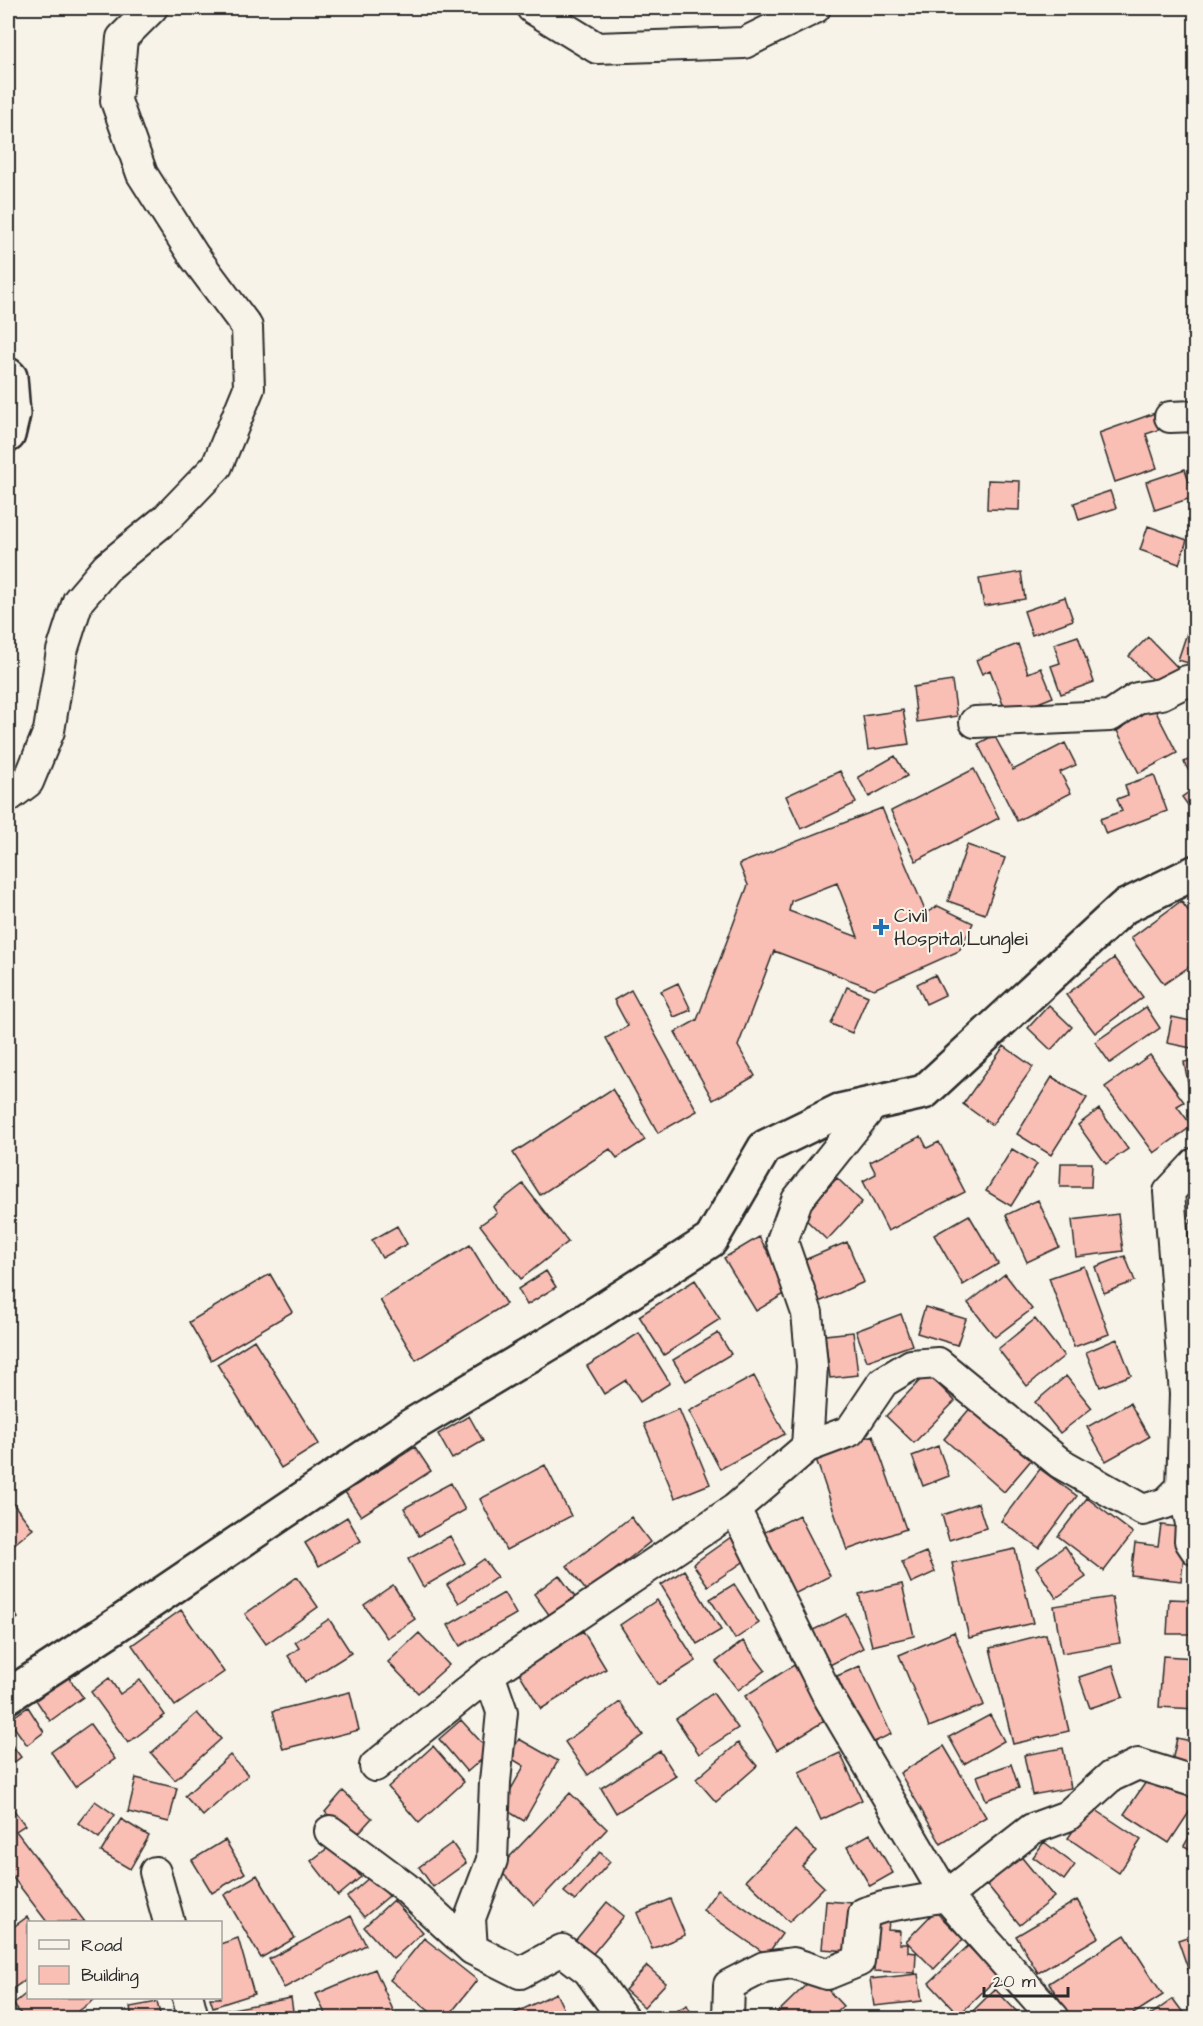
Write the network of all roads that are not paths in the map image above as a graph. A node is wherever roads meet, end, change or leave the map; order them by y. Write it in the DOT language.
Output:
graph roads {
  1 [pos="152,8"];
  2 [pos="532,8"];
  3 [pos="815,8"];
  4 [pos="8,375"];
  5 [pos="8,435"];
  6 [pos="1196,679"];
  7 [pos="975,722"];
  8 [pos="8,797"];
  9 [pos="1196,872"];
  10 [pos="875,1102"];
  11 [pos="1196,1162"];
  12 [pos="807,1447"];
  13 [pos="1182,1487"];
  14 [pos="735,1509"];
  15 [pos="1196,1550"];
  16 [pos="489,1674"];
  17 [pos="8,1696"];
  18 [pos="375,1766"];
  19 [pos="1196,1782"];
  20 [pos="330,1831"];
  21 [pos="155,1872"];
  22 [pos="946,1896"];
  23 [pos="168,1921"];
  24 [pos="472,1950"];
  25 [pos="189,1999"];
  26 [pos="193,2019"];
  27 [pos="623,2019"];
  28 [pos="728,2019"];
  29 [pos="1054,2019"];
  1 -- 8 [label="street"];
  2 -- 3 [label="street"];
  4 -- 5 [label="main road"];
  6 -- 7 [label="street"];
  9 -- 10 [label="main road"];
  10 -- 12 [label="street"];
  10 -- 17 [label="main road"];
  11 -- 13 [label="street"];
  12 -- 13 [label="street"];
  12 -- 14 [label="street"];
  13 -- 15 [label="street"];
  14 -- 16 [label="street"];
  14 -- 22 [label="street"];
  16 -- 18 [label="street"];
  16 -- 24 [label="street"];
  19 -- 22 [label="street"];
  20 -- 24 [label="street"];
  21 -- 23 [label="street"];
  22 -- 28 [label="street"];
  22 -- 29 [label="street"];
  24 -- 27 [label="street"];
  25 -- 26 [label="street"];
}
